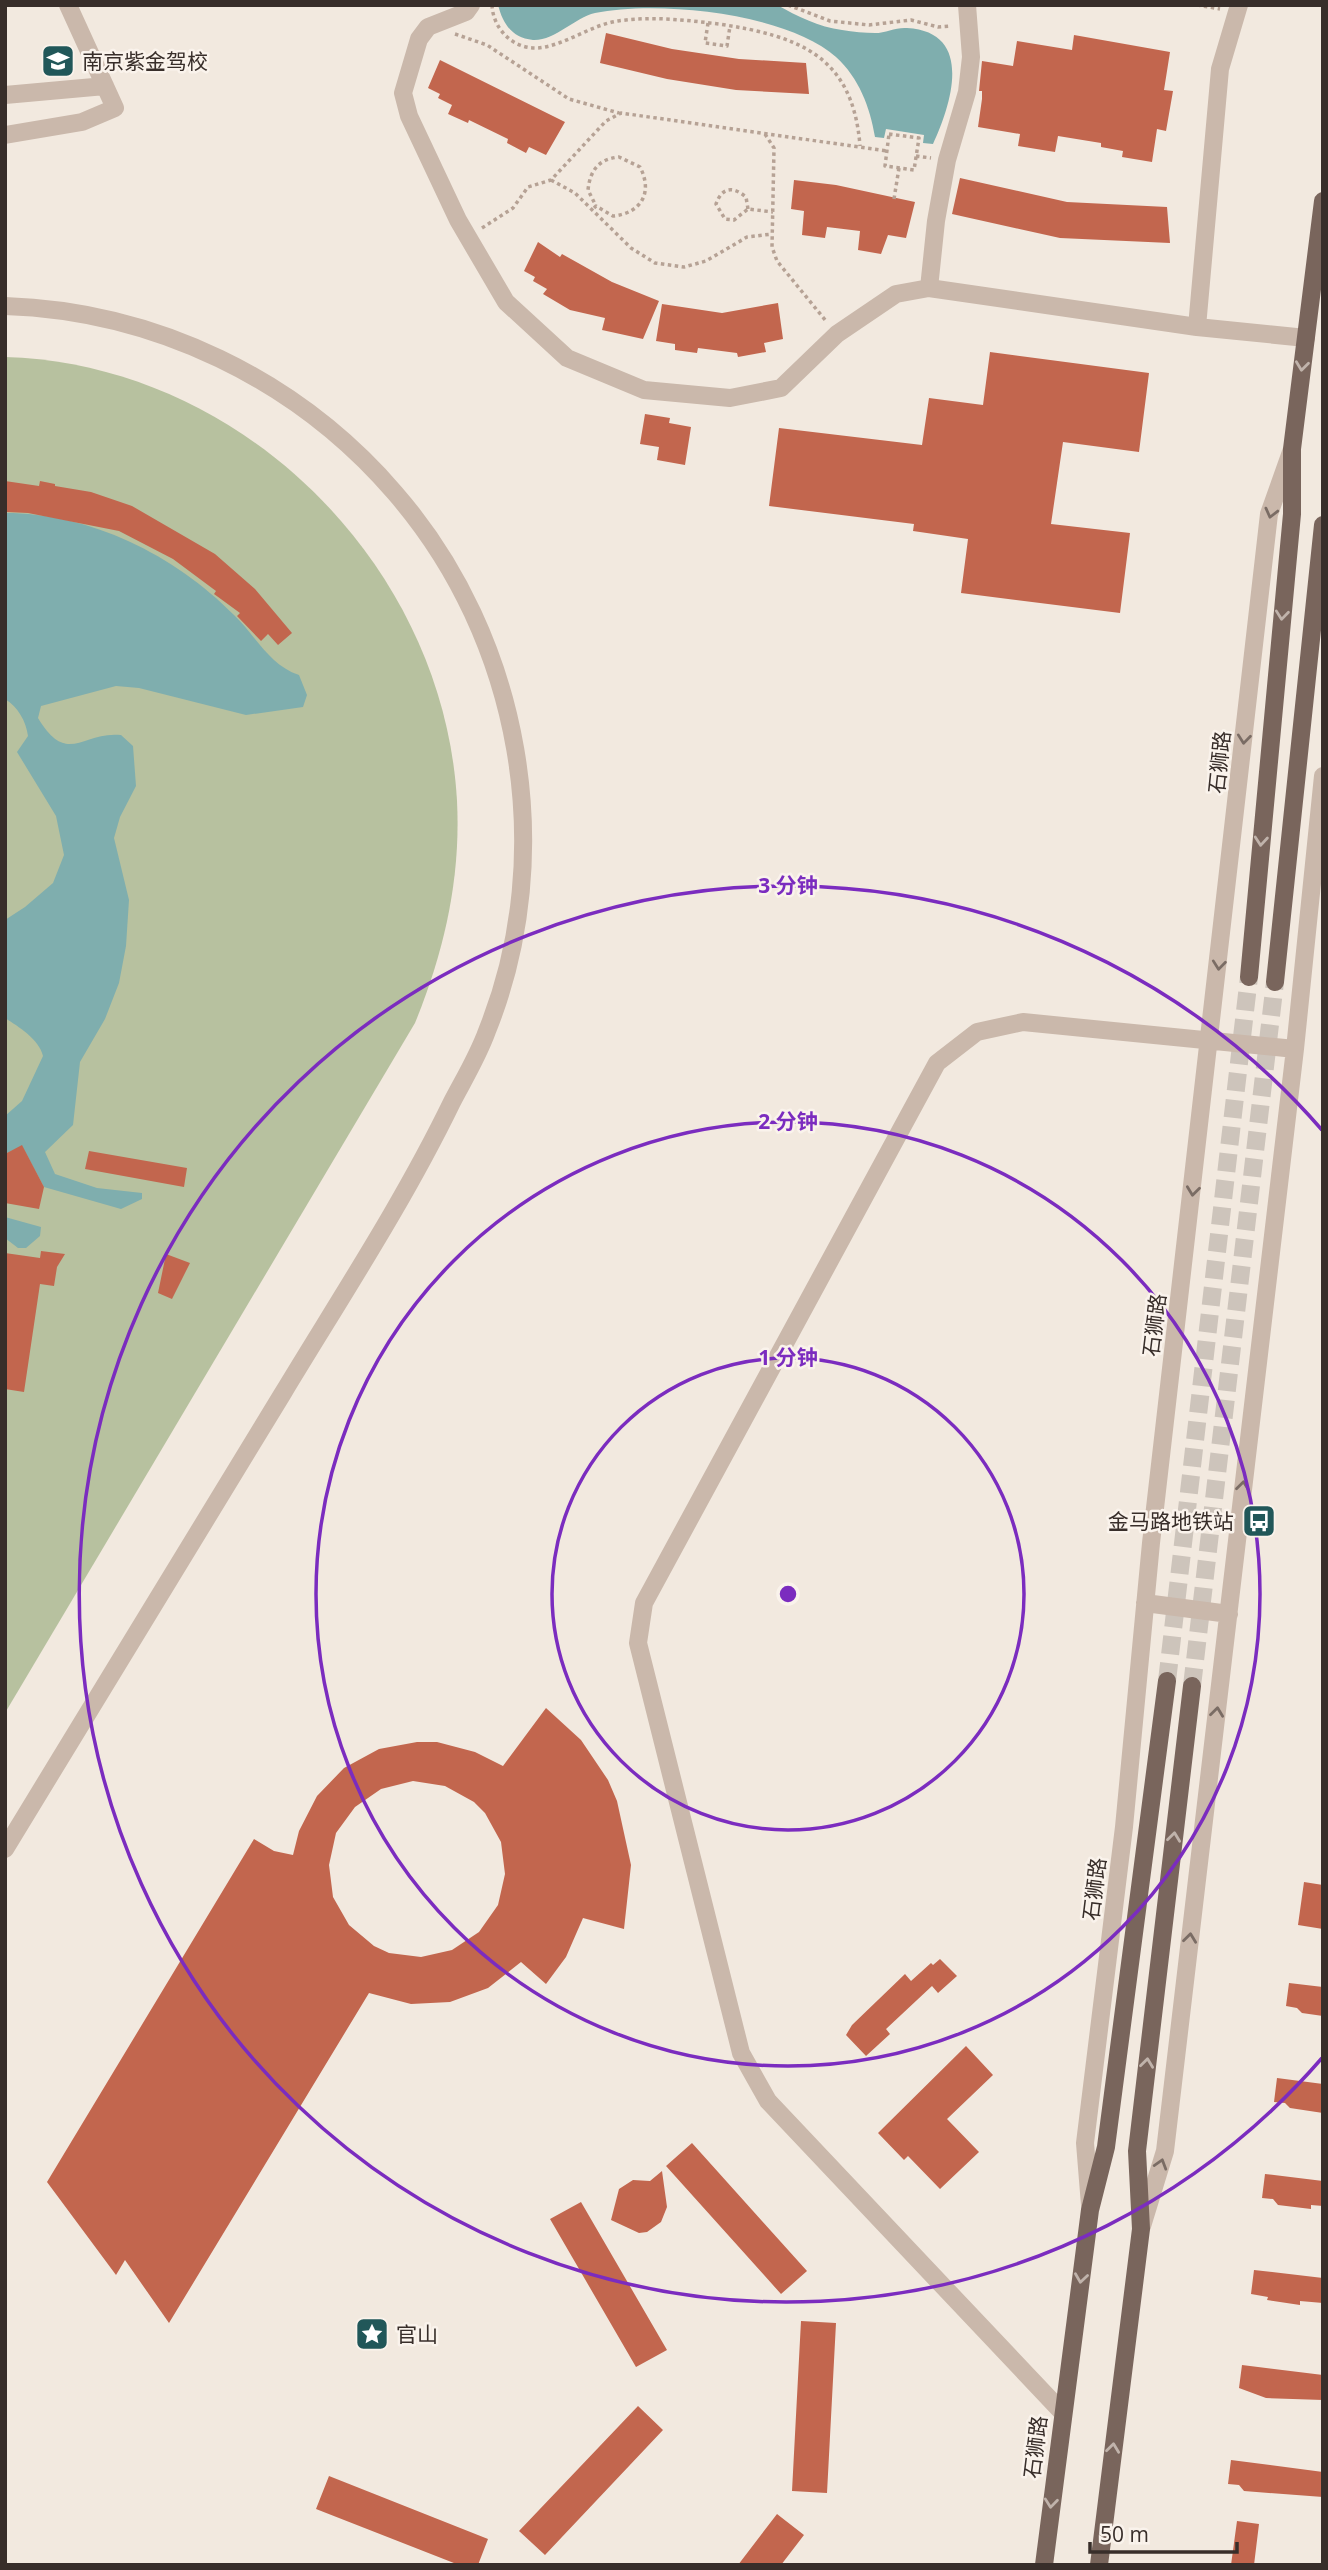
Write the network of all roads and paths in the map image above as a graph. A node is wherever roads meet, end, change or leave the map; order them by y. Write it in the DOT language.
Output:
graph roads {
  1 [pos="68,5"];
  2 [pos="471,5"];
  3 [pos="492,5"];
  4 [pos="788,5"];
  5 [pos="967,5"];
  6 [pos="1238,5"];
  7 [pos="444,21"];
  8 [pos="708,23"];
  9 [pos="968,25"];
  10 [pos="730,26"];
  11 [pos="105,86"];
  12 [pos="6,93"];
  13 [pos="621,113"];
  14 [pos="765,134"];
  15 [pos="5,135"];
  16 [pos="860,146"];
  17 [pos="887,151"];
  18 [pos="900,168"];
  19 [pos="551,180"];
  20 [pos="894,199"];
  21 [pos="1323,201"];
  22 [pos="595,207"];
  23 [pos="748,209"];
  24 [pos="773,212"];
  25 [pos="772,234"];
  26 [pos="468,238"];
  27 [pos="929,288"];
  28 [pos="5,306"];
  29 [pos="1197,327"];
  30 [pos="837,334"];
  31 [pos="1306,338"];
  32 [pos="1292,449"];
  33 [pos="1323,525"];
  34 [pos="1323,776"];
  35 [pos="1249,977"];
  36 [pos="1275,982"];
  37 [pos="1211,1039"];
  38 [pos="1295,1049"];
  39 [pos="1146,1603"];
  40 [pos="1229,1614"];
  41 [pos="1167,1681"];
  42 [pos="1192,1686"];
  43 [pos="5,1849"];
  44 [pos="1090,2210"];
  45 [pos="1140,2229"];
  46 [pos="1062,2412"];
  47 [pos="1044,2565"];
  48 [pos="1099,2565"];
  1 -- 11 [label="street"];
  2 -- 7 [label="street"];
  3 -- 8 [label="path"];
  4 -- 9 [label="path"];
  5 -- 9 [label="street"];
  6 -- 29 [label="street"];
  7 -- 13 [label="path"];
  7 -- 26 [label="street"];
  8 -- 10 [label="path"];
  8 -- 10 [label="path"];
  9 -- 27 [label="street"];
  10 -- 16 [label="path"];
  11 -- 12 [label="street"];
  11 -- 15 [label="street"];
  13 -- 14 [label="path"];
  13 -- 19 [label="path"];
  14 -- 16 [label="path"];
  14 -- 24 [label="path"];
  16 -- 17 [label="path"];
  17 -- 18 [label="path"];
  17 -- 18 [label="path"];
  18 -- 20 [label="path"];
  19 -- 22 [label="path"];
  19 -- 26 [label="path"];
  21 -- 31 [label="main road, 石狮路"];
  22 -- 22 [label="path"];
  22 -- 25 [label="path"];
  23 -- 23 [label="path"];
  23 -- 24 [label="path"];
  24 -- 25 [label="path"];
  25 -- 30 [label="path"];
  26 -- 30 [label="street"];
  27 -- 29 [label="street"];
  27 -- 30 [label="street"];
  28 -- 43 [label="street"];
  29 -- 31 [label="street"];
  31 -- 32 [label="main road, 石狮路, one-way"];
  32 -- 35 [label="main road, 石狮路, one-way"];
  32 -- 37 [label="street, 石狮路, one-way"];
  33 -- 36 [label="main road"];
  34 -- 38 [label="street"];
  37 -- 38 [label="street"];
  37 -- 39 [label="street, 石狮路, one-way"];
  37 -- 46 [label="street"];
  40 -- 38 [label="street, one-way"];
  39 -- 40 [label="street"];
  39 -- 44 [label="street, 石狮路"];
  45 -- 40 [label="street, one-way"];
  41 -- 44 [label="main road, 石狮路"];
  45 -- 42 [label="main road, one-way"];
  44 -- 46 [label="main road, 石狮路, one-way"];
  48 -- 45 [label="main road, one-way"];
  46 -- 47 [label="main road, 石狮路, one-way"];
}
